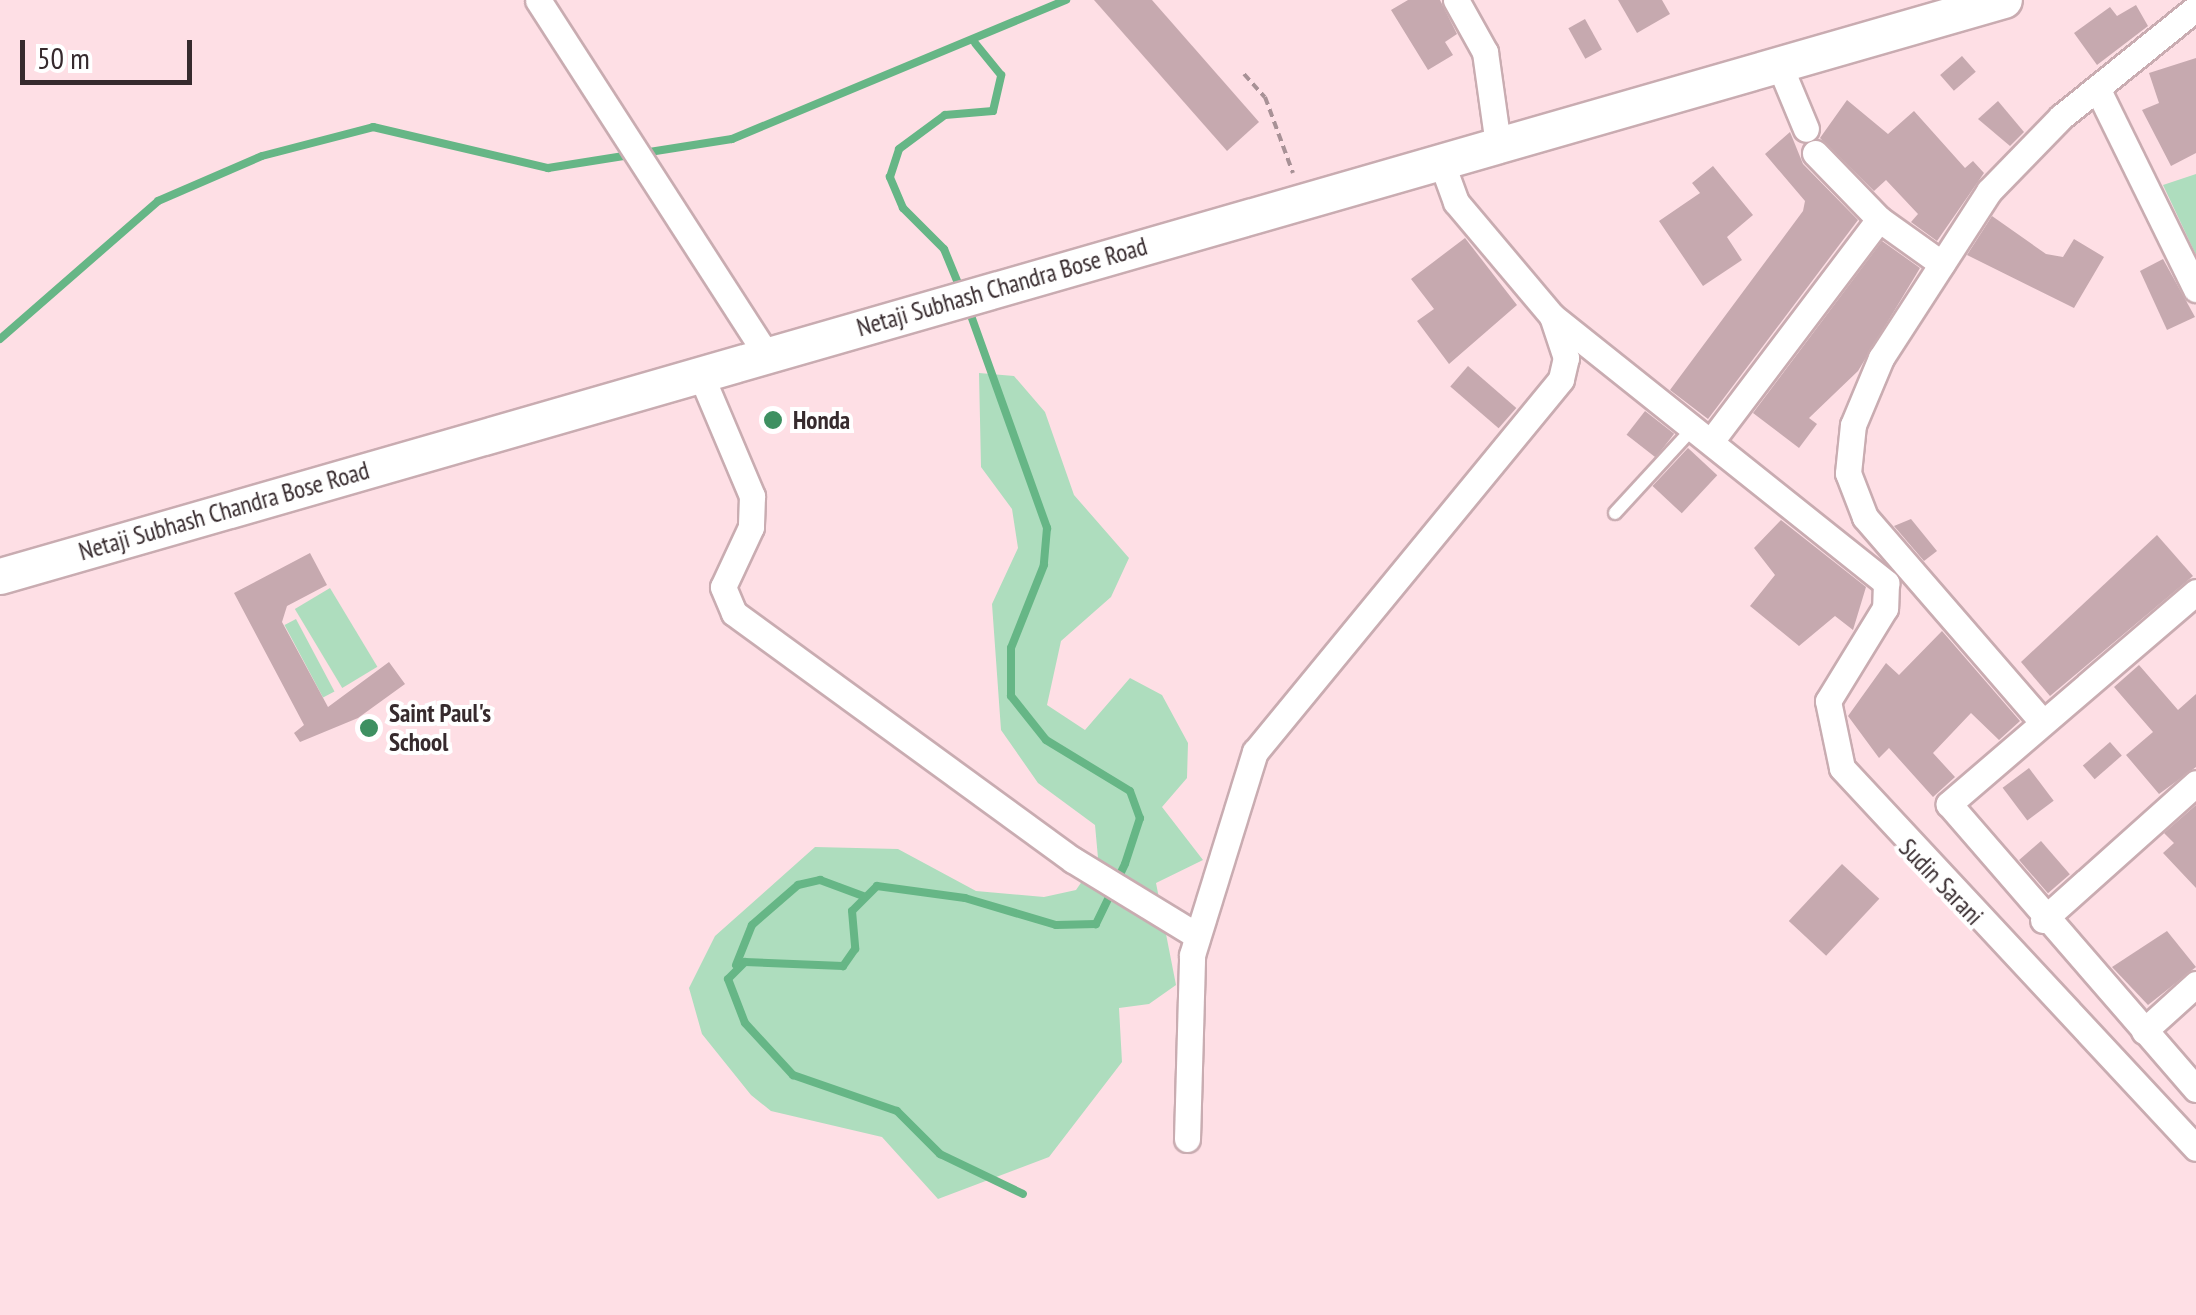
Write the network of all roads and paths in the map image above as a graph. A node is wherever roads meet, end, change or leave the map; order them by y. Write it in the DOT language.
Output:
graph roads {
  1 [pos="538,0"];
  2 [pos="1456,0"];
  3 [pos="2004,0"];
  4 [pos="2188,6"];
  5 [pos="1779,64"];
  6 [pos="1244,74"];
  7 [pos="2098,90"];
  8 [pos="1498,145"];
  9 [pos="1442,161"];
  10 [pos="1303,201"];
  11 [pos="1880,218"];
  12 [pos="1942,264"];
  13 [pos="2196,289"];
  14 [pos="1552,316"];
  15 [pos="1590,344"];
  16 [pos="766,355"];
  17 [pos="700,374"];
  18 [pos="1561,378"];
  19 [pos="1703,433"];
  20 [pos="1615,513"];
  21 [pos="0,576"];
  22 [pos="2195,593"];
  23 [pos="2039,718"];
  24 [pos="2196,783"];
  25 [pos="2044,920"];
  26 [pos="1196,934"];
  27 [pos="2196,984"];
  28 [pos="2144,1031"];
  29 [pos="2196,1090"];
  30 [pos="1186,1139"];
  31 [pos="2196,1148"];
  1 -- 16 [label="street"];
  2 -- 8 [label="street"];
  3 -- 5 [label="street, Netaji Subhash Chandra Bose Road"];
  4 -- 7 [label="street"];
  5 -- 8 [label="street, Netaji Subhash Chandra Bose Road"];
  5 -- 11 [label="street"];
  6 -- 10 [label="path"];
  7 -- 12 [label="street"];
  7 -- 13 [label="street"];
  8 -- 9 [label="street, Netaji Subhash Chandra Bose Road"];
  9 -- 10 [label="street, Netaji Subhash Chandra Bose Road"];
  9 -- 14 [label="street"];
  10 -- 16 [label="street, Netaji Subhash Chandra Bose Road"];
  11 -- 12 [label="street"];
  11 -- 19 [label="street"];
  12 -- 23 [label="street"];
  14 -- 15 [label="street"];
  14 -- 18 [label="street"];
  15 -- 18 [label="street"];
  15 -- 19 [label="street"];
  16 -- 17 [label="street, Netaji Subhash Chandra Bose Road"];
  17 -- 21 [label="street, Netaji Subhash Chandra Bose Road"];
  17 -- 26 [label="street"];
  18 -- 26 [label="street"];
  19 -- 20 [label="lane"];
  19 -- 31 [label="street, Sudin Sarani"];
  22 -- 23 [label="street"];
  23 -- 25 [label="street"];
  24 -- 25 [label="street"];
  25 -- 28 [label="street"];
  26 -- 30 [label="street"];
  27 -- 28 [label="street"];
  28 -- 29 [label="street"];
}
